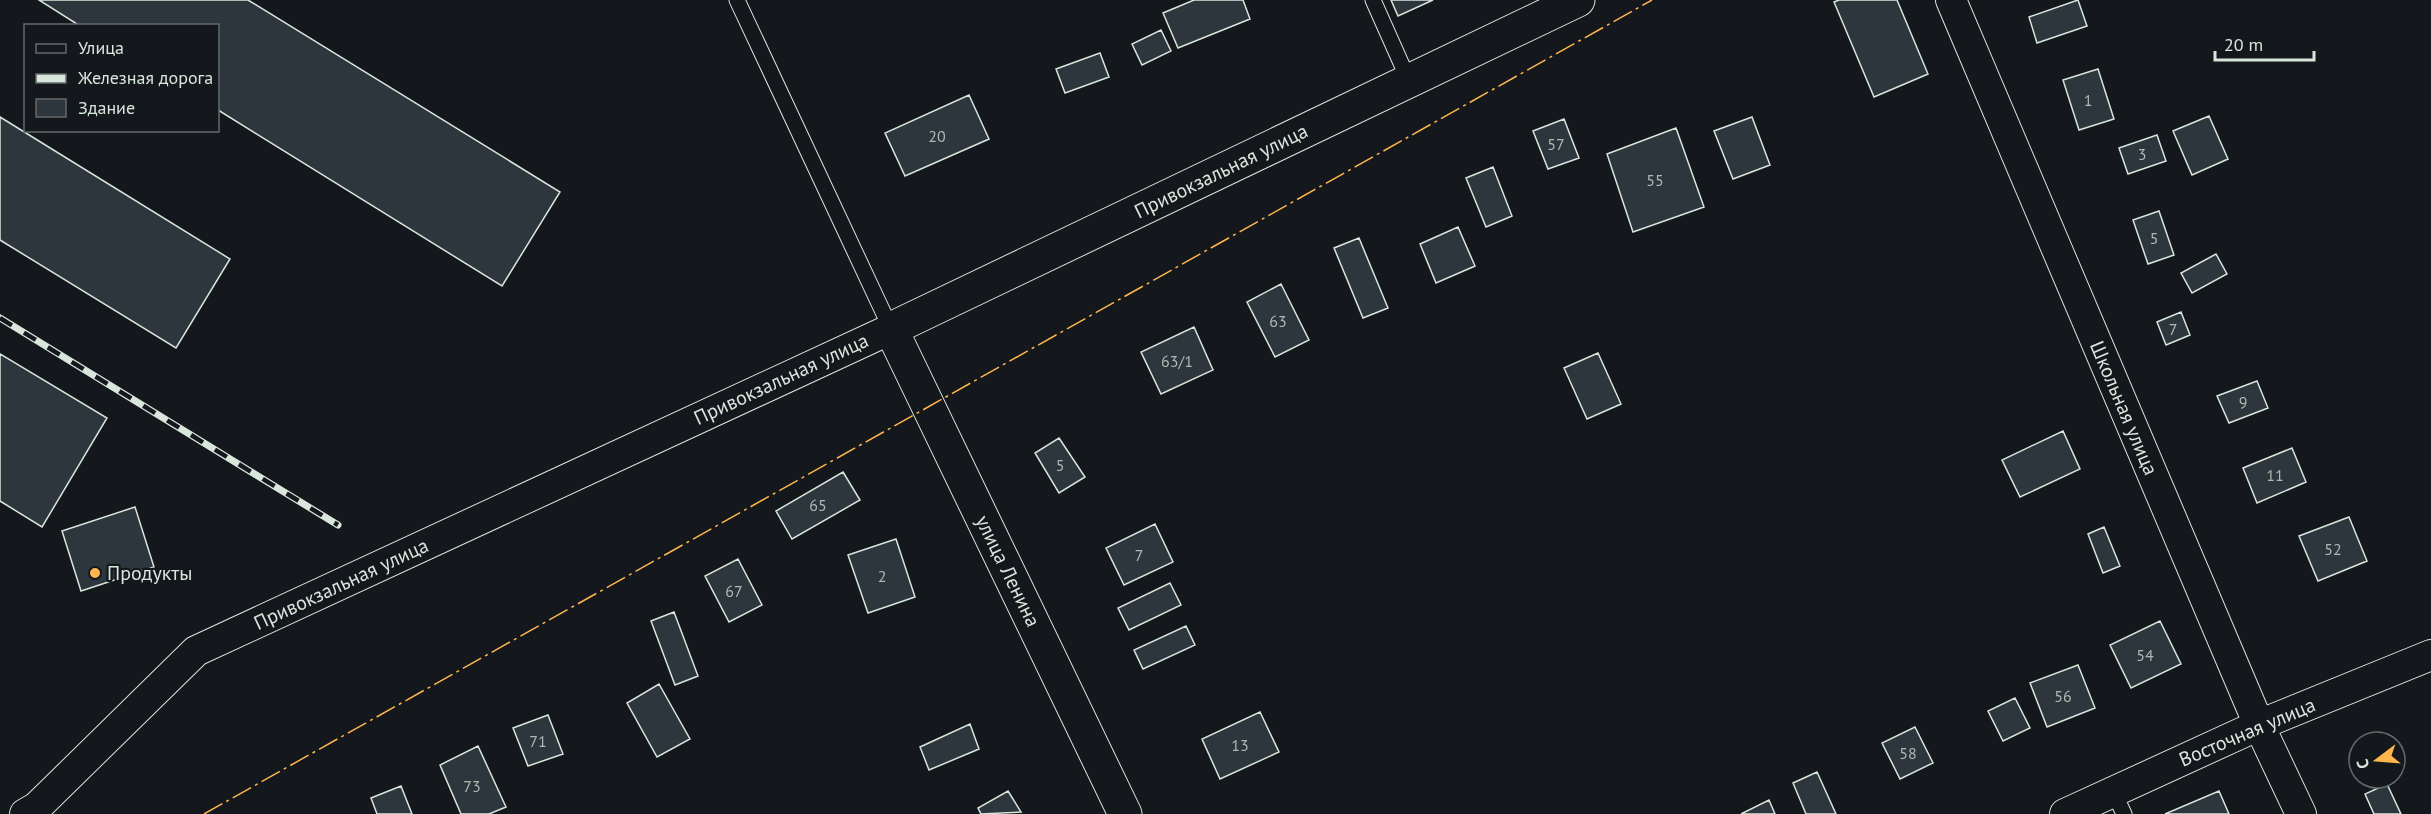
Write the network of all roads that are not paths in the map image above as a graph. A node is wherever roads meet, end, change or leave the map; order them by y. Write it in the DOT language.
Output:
graph roads {
  1 [pos="737,0"];
  2 [pos="1373,0"];
  3 [pos="1578,0"];
  4 [pos="1951,0"];
  5 [pos="1409,81"];
  6 [pos="891,329"];
  7 [pos="2431,655"];
  8 [pos="2259,725"];
  9 [pos="2119,802"];
  10 [pos="25,814"];
  11 [pos="1125,814"];
  12 [pos="2065,814"];
  13 [pos="2301,814"];
  1 -- 6 [label="lane"];
  2 -- 5 [label="lane"];
  3 -- 5 [label="street, Привокзальная улица"];
  4 -- 8 [label="street, Школьная улица"];
  5 -- 6 [label="street, Привокзальная улица"];
  6 -- 10 [label="street, Привокзальная улица"];
  6 -- 11 [label="street, улица Ленина"];
  7 -- 8 [label="street, Восточная улица"];
  8 -- 9 [label="street, Восточная улица"];
  8 -- 13 [label="street, Школьная улица"];
  9 -- 12 [label="street, Восточная улица"];
}
